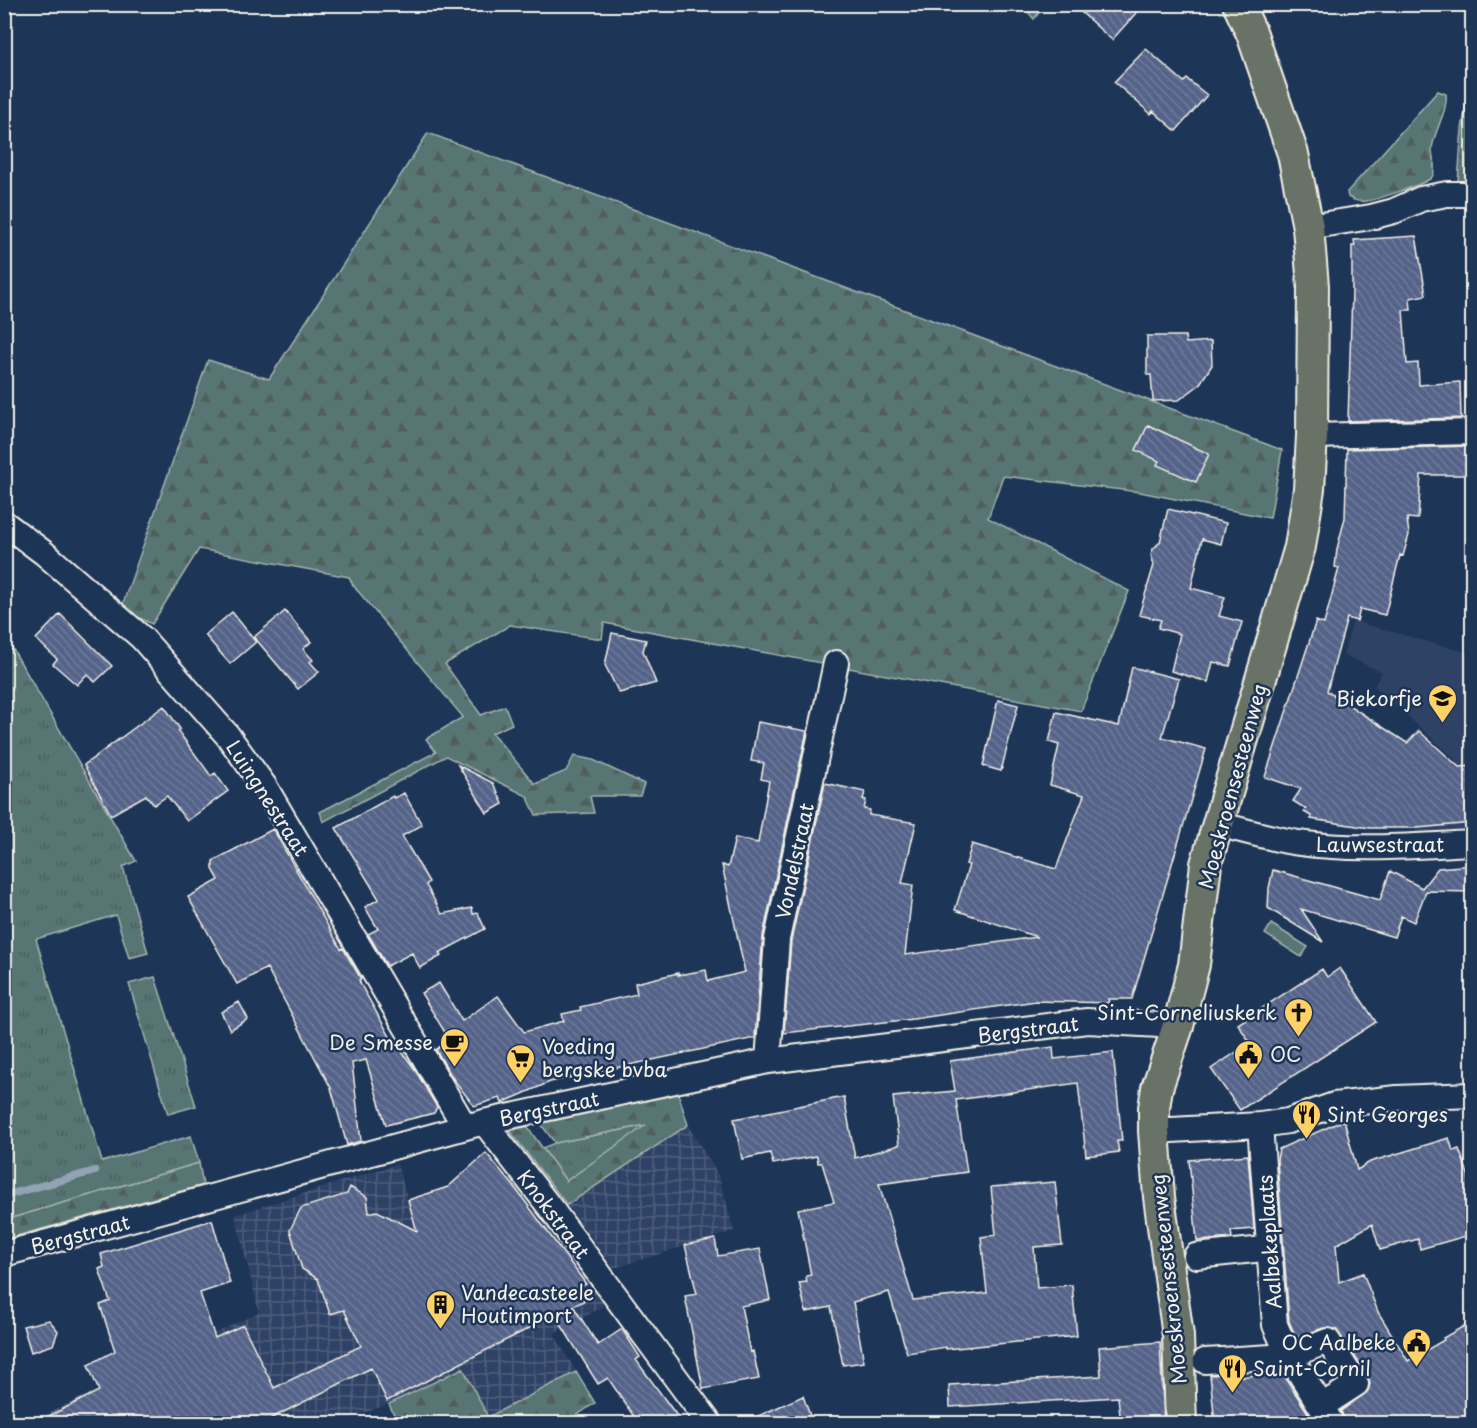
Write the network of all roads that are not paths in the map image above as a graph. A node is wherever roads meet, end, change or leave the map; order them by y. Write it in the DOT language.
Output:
graph roads {
  1 [pos="1238,4"];
  2 [pos="1473,194"];
  3 [pos="1308,227"];
  4 [pos="1473,432"];
  5 [pos="1312,436"];
  6 [pos="4,523"];
  7 [pos="836,663"];
  8 [pos="1218,824"];
  9 [pos="1473,843"];
  10 [pos="1178,1026"];
  11 [pos="768,1061"];
  12 [pos="1473,1095"];
  13 [pos="474,1125"];
  14 [pos="1260,1125"];
  15 [pos="1154,1131"];
  16 [pos="1264,1249"];
  17 [pos="4,1254"];
  18 [pos="1196,1256"];
  19 [pos="1270,1333"];
  20 [pos="1230,1352"];
  21 [pos="1289,1356"];
  22 [pos="1204,1359"];
  23 [pos="710,1424"];
  24 [pos="1181,1424"];
  25 [pos="1332,1424"];
  1 -- 3 [label="main road, Moeskroensesteenweg"];
  2 -- 3 [label="street"];
  3 -- 5 [label="main road, Moeskroensesteenweg"];
  4 -- 5 [label="street"];
  5 -- 8 [label="main road, Moeskroensesteenweg"];
  6 -- 13 [label="street, Luingnestraat"];
  7 -- 11 [label="street, Vondelstraat"];
  8 -- 9 [label="street, Lauwsestraat"];
  8 -- 10 [label="main road, Moeskroensesteenweg"];
  10 -- 11 [label="street, Bergstraat"];
  10 -- 15 [label="main road, Moeskroensesteenweg"];
  11 -- 13 [label="street, Bergstraat"];
  12 -- 14 [label="street"];
  13 -- 17 [label="street, Bergstraat"];
  13 -- 23 [label="street, Knokstraat"];
  14 -- 15 [label="street"];
  14 -- 21 [label="street, Aalbekeplaats"];
  15 -- 24 [label="main road, Moeskroensesteenweg"];
  16 -- 18 [label="street"];
  19 -- 20 [label="street"];
  21 -- 22 [label="street"];
  21 -- 25 [label="street, Aalbekeplaats"];
}
